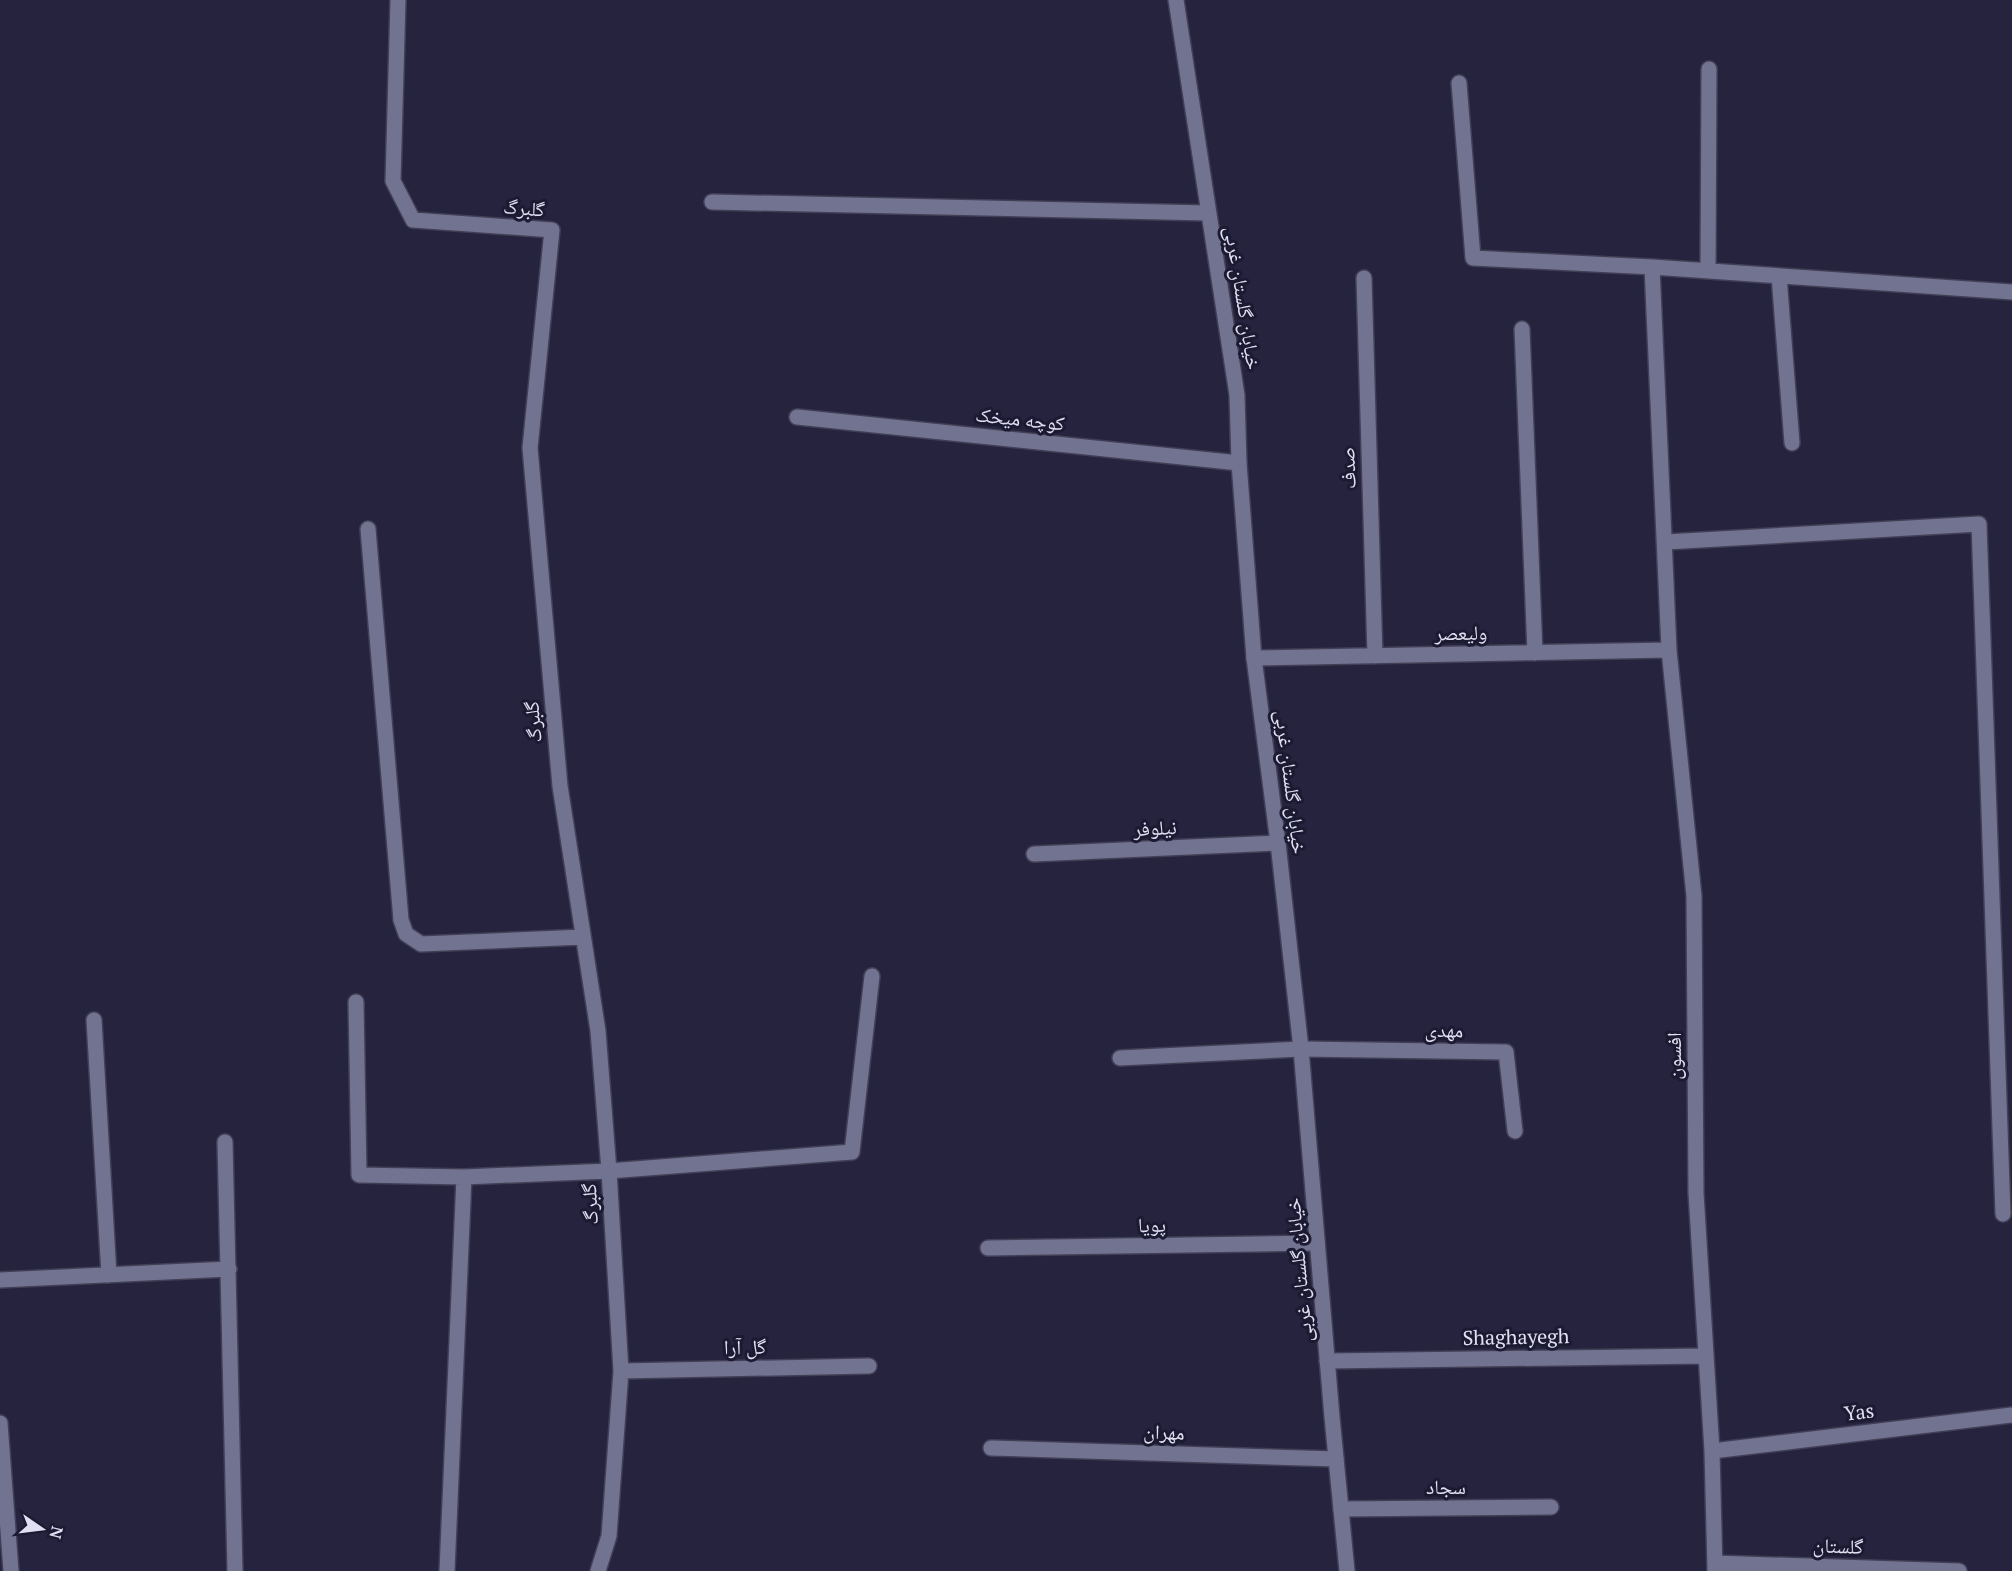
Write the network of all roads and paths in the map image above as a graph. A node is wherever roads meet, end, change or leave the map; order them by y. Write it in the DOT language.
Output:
graph roads {
  1 [pos="398,0"];
  2 [pos="1176,0"];
  3 [pos="1709,69"];
  4 [pos="1459,82"];
  5 [pos="712,202"];
  6 [pos="1209,213"];
  7 [pos="1652,267"];
  8 [pos="1708,271"];
  9 [pos="1779,276"];
  10 [pos="1364,278"];
  11 [pos="2012,292"];
  12 [pos="1522,328"];
  13 [pos="797,417"];
  14 [pos="1791,443"];
  15 [pos="1239,463"];
  16 [pos="368,529"];
  17 [pos="1666,542"];
  18 [pos="1669,650"];
  19 [pos="1535,653"];
  20 [pos="1375,656"];
  21 [pos="1254,658"];
  22 [pos="1278,843"];
  23 [pos="1034,854"];
  24 [pos="583,937"];
  25 [pos="872,976"];
  26 [pos="356,1002"];
  27 [pos="94,1020"];
  28 [pos="1301,1049"];
  29 [pos="1120,1058"];
  30 [pos="1515,1131"];
  31 [pos="225,1142"];
  32 [pos="609,1171"];
  33 [pos="464,1177"];
  34 [pos="2003,1214"];
  35 [pos="1317,1243"];
  36 [pos="988,1248"];
  37 [pos="229,1269"];
  38 [pos="109,1275"];
  39 [pos="0,1280"];
  40 [pos="1705,1356"];
  41 [pos="1327,1361"];
  42 [pos="869,1366"];
  43 [pos="621,1371"];
  44 [pos="2012,1415"];
  45 [pos="0,1423"];
  46 [pos="991,1448"];
  47 [pos="1712,1450"];
  48 [pos="1336,1459"];
  49 [pos="1551,1507"];
  50 [pos="1341,1509"];
  51 [pos="1715,1567"];
  52 [pos="11,1571"];
  53 [pos="235,1571"];
  54 [pos="447,1571"];
  55 [pos="598,1571"];
  56 [pos="1347,1571"];
  57 [pos="1959,1571"];
  1 -- 24 [label="street, گلبرگ"];
  2 -- 6 [label="street, خیابان گلستان غربی"];
  3 -- 8 [label="street"];
  4 -- 7 [label="street"];
  5 -- 6 [label="street"];
  6 -- 15 [label="street, خیابان گلستان غربی"];
  7 -- 8 [label="street"];
  7 -- 17 [label="street"];
  8 -- 9 [label="street"];
  9 -- 11 [label="street"];
  9 -- 14 [label="street"];
  10 -- 20 [label="street, صدف"];
  12 -- 19 [label="street"];
  13 -- 15 [label="street, کوچه میخک"];
  15 -- 21 [label="street, خیابان گلستان غربی"];
  16 -- 24 [label="street"];
  17 -- 18 [label="street, افسون"];
  17 -- 34 [label="street"];
  18 -- 19 [label="street, ولیعصر"];
  18 -- 40 [label="street, افسون"];
  19 -- 20 [label="street, ولیعصر"];
  20 -- 21 [label="street, ولیعصر"];
  21 -- 22 [label="street, خیابان گلستان غربی"];
  22 -- 23 [label="street, نیلوفر"];
  22 -- 28 [label="street, خیابان گلستان غربی"];
  24 -- 32 [label="street, گلبرگ"];
  25 -- 32 [label="street"];
  26 -- 33 [label="street"];
  27 -- 38 [label="street"];
  28 -- 29 [label="street"];
  28 -- 30 [label="street, مهدی"];
  28 -- 35 [label="street, خیابان گلستان غربی"];
  31 -- 37 [label="street"];
  32 -- 33 [label="street"];
  32 -- 43 [label="street, گلبرگ"];
  33 -- 54 [label="street"];
  35 -- 36 [label="street, پویا"];
  35 -- 41 [label="street, خیابان گلستان غربی"];
  37 -- 38 [label="street"];
  37 -- 53 [label="street"];
  38 -- 39 [label="street"];
  40 -- 41 [label="street, Shaghayegh"];
  40 -- 47 [label="street, افسون"];
  41 -- 48 [label="street, خیابان گلستان غربی"];
  42 -- 43 [label="street, گل آرا"];
  43 -- 55 [label="street, گلبرگ"];
  44 -- 47 [label="street, Yas"];
  45 -- 52 [label="street"];
  46 -- 48 [label="street, مهران"];
  47 -- 51 [label="street, افسون"];
  48 -- 50 [label="street, خیابان گلستان غربی"];
  49 -- 50 [label="street, سجاد"];
  50 -- 56 [label="street, خیابان گلستان غربی"];
  51 -- 57 [label="street, گلستان"];
}
